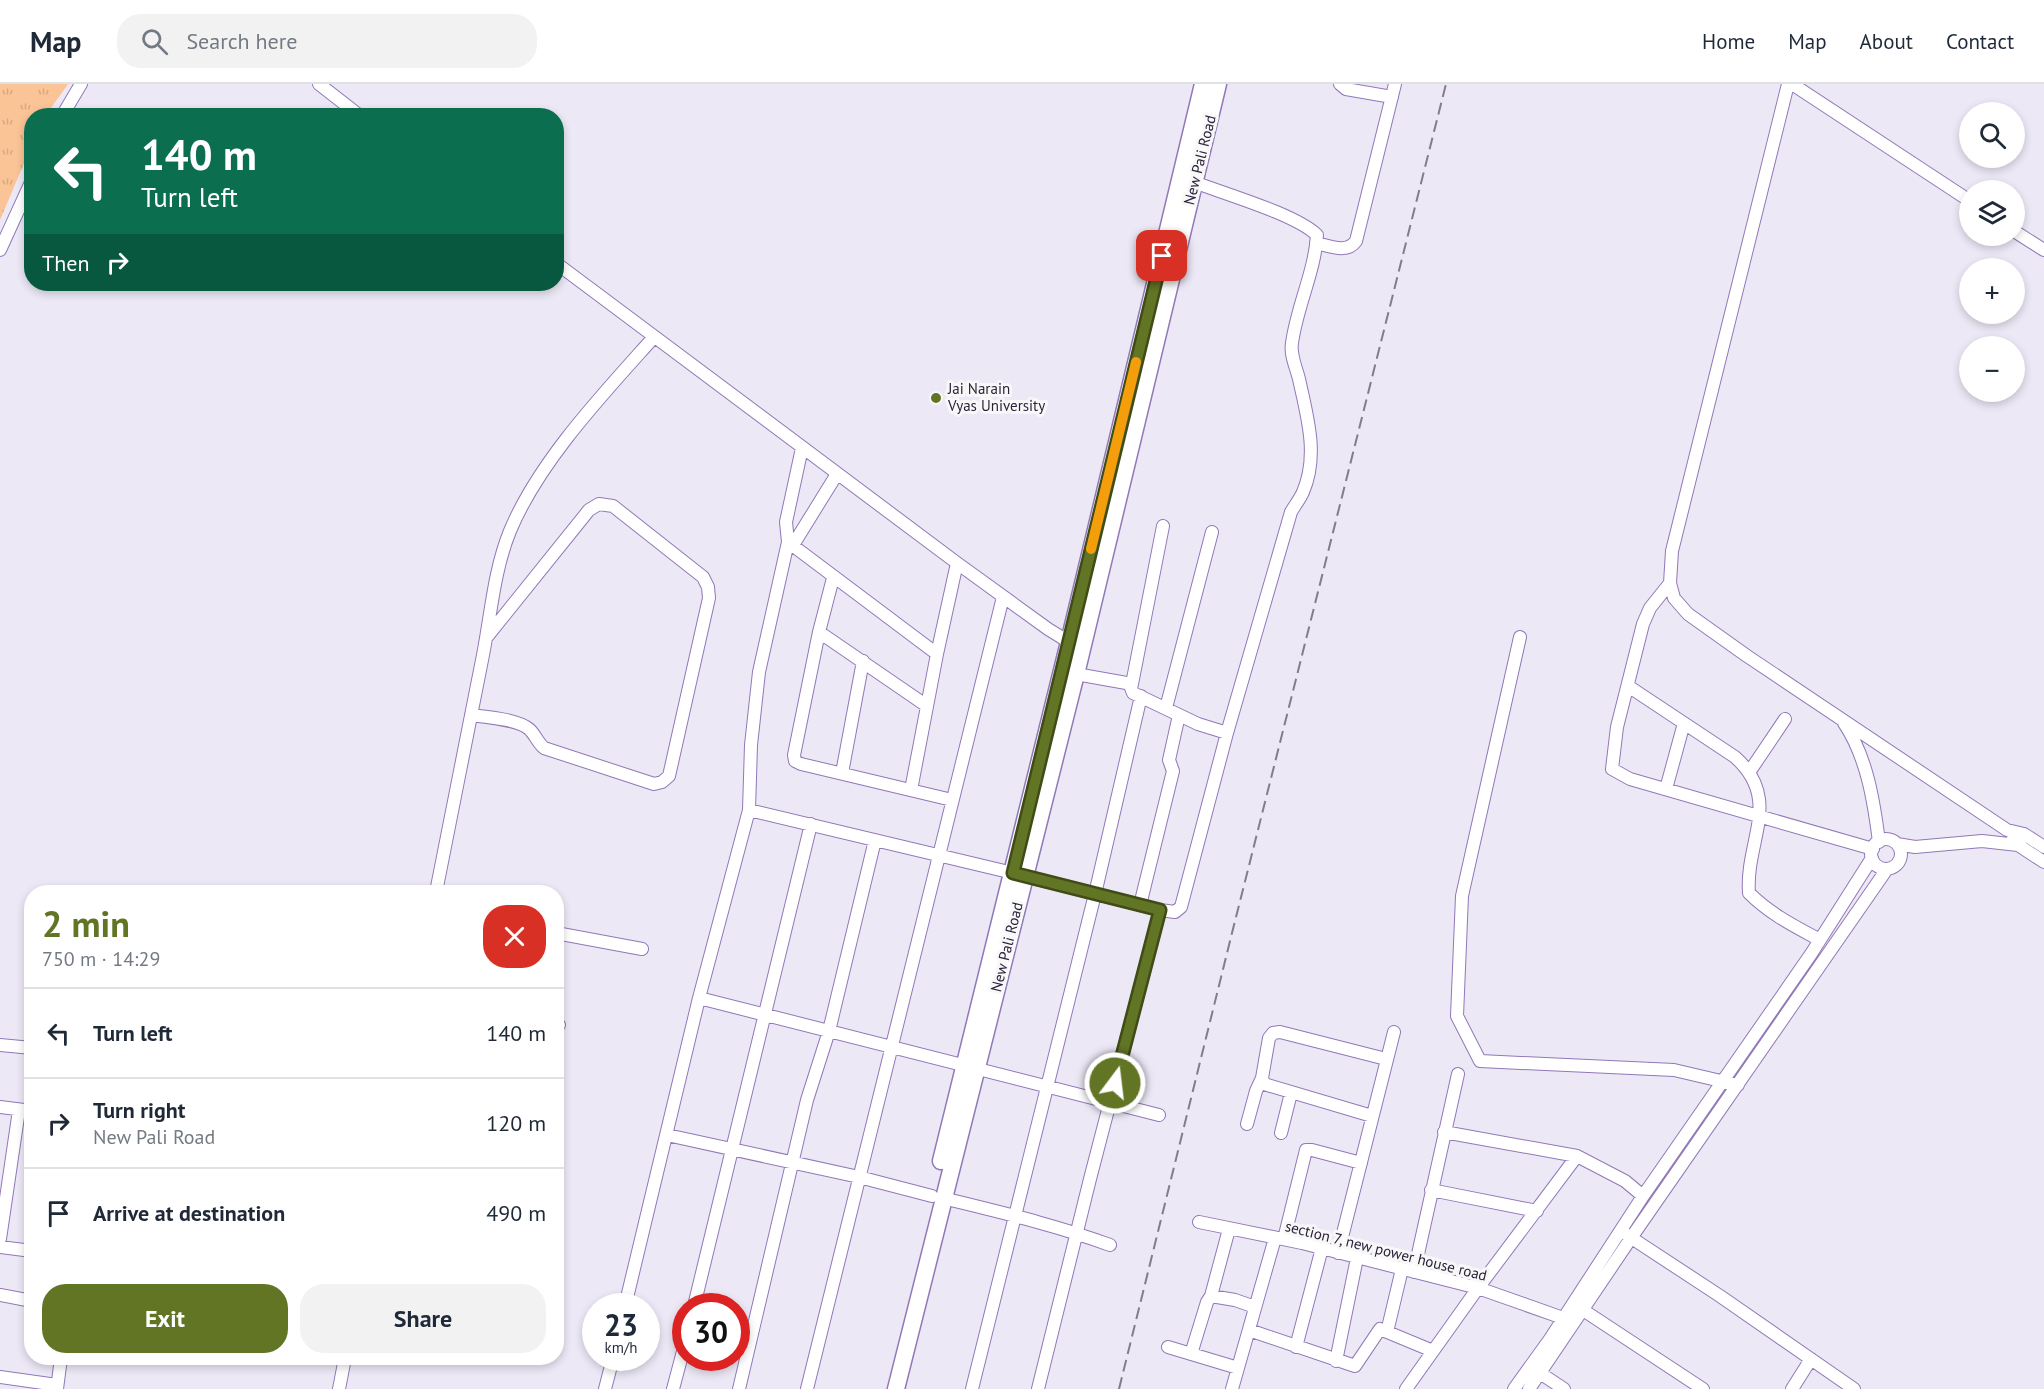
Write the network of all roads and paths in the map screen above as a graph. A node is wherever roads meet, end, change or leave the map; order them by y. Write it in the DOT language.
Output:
graph roads {
  1 [pos="81,84"];
  2 [pos="319,84"];
  3 [pos="1203,84"];
  4 [pos="1218,84"];
  5 [pos="1340,84"];
  6 [pos="1395,84"];
  7 [pos="1790,84"];
  8 [pos="1392,97"];
  9 [pos="67,108"];
  10 [pos="350,108"];
  11 [pos="1194,182"];
  12 [pos="1959,194"];
  13 [pos="24,198"];
  14 [pos="2025,238"];
  15 [pos="1316,243"];
  16 [pos="0,250"];
  17 [pos="2044,250"];
  18 [pos="564,269"];
  19 [pos="654,337"];
  20 [pos="802,448"];
  21 [pos="837,474"];
  22 [pos="1162,526"];
  23 [pos="1212,532"];
  24 [pos="791,544"];
  25 [pos="957,563"];
  26 [pos="833,578"];
  27 [pos="1670,583"];
  28 [pos="1003,597"];
  29 [pos="819,632"];
  30 [pos="486,638"];
  31 [pos="1520,638"];
  32 [pos="1069,642"];
  33 [pos="937,654"];
  34 [pos="863,661"];
  35 [pos="1076,674"];
  36 [pos="1132,684"];
  37 [pos="1628,686"];
  38 [pos="1141,696"];
  39 [pos="927,706"];
  40 [pos="1166,708"];
  41 [pos="471,715"];
  42 [pos="1179,715"];
  43 [pos="1840,718"];
  44 [pos="1785,719"];
  45 [pos="1684,723"];
  46 [pos="1227,733"];
  47 [pos="1750,771"];
  48 [pos="842,773"];
  49 [pos="1666,789"];
  50 [pos="911,790"];
  51 [pos="952,800"];
  52 [pos="749,810"];
  53 [pos="1760,816"];
  54 [pos="811,824"];
  55 [pos="2021,839"];
  56 [pos="875,840"];
  57 [pos="1897,844"];
  58 [pos="1938,845"];
  59 [pos="2044,848"];
  60 [pos="1874,850"];
  61 [pos="939,855"];
  62 [pos="2044,862"];
  63 [pos="1899,863"];
  64 [pos="1887,869"];
  65 [pos="1019,874"];
  66 [pos="437,885"];
  67 [pos="1095,894"];
  68 [pos="1140,905"];
  69 [pos="1160,910"];
  70 [pos="564,934"];
  71 [pos="1820,940"];
  72 [pos="642,949"];
  73 [pos="699,998"];
  74 [pos="764,1015"];
  75 [pos="829,1031"];
  76 [pos="1394,1032"];
  77 [pos="0,1045"];
  78 [pos="24,1047"];
  79 [pos="891,1048"];
  80 [pos="1386,1059"];
  81 [pos="971,1068"];
  82 [pos="1458,1074"];
  83 [pos="1263,1078"];
  84 [pos="1723,1081"];
  85 [pos="1738,1085"];
  86 [pos="1047,1086"];
  87 [pos="1291,1093"];
  88 [pos="1110,1102"];
  89 [pos="0,1107"];
  90 [pos="24,1111"];
  91 [pos="24,1114"];
  92 [pos="1159,1114"];
  93 [pos="1372,1116"];
  94 [pos="1247,1124"];
  95 [pos="1444,1132"];
  96 [pos="1281,1133"];
  97 [pos="667,1135"];
  98 [pos="732,1149"];
  99 [pos="1577,1156"];
  100 [pos="792,1163"];
  101 [pos="1361,1163"];
  102 [pos="5,1171"];
  103 [pos="859,1177"];
  104 [pos="1431,1190"];
  105 [pos="1643,1196"];
  106 [pos="938,1197"];
  107 [pos="1537,1211"];
  108 [pos="1014,1215"];
  109 [pos="1199,1222"];
  110 [pos="1229,1229"];
  111 [pos="1077,1233"];
  112 [pos="1626,1234"];
  113 [pos="0,1239"];
  114 [pos="1279,1239"];
  115 [pos="1110,1245"];
  116 [pos="0,1247"];
  117 [pos="1322,1248"];
  118 [pos="24,1250"];
  119 [pos="1338,1253"];
  120 [pos="1357,1258"];
  121 [pos="1408,1271"];
  122 [pos="1478,1288"];
  123 [pos="628,1293"];
  124 [pos="697,1293"];
  125 [pos="0,1295"];
  126 [pos="1211,1296"];
  127 [pos="24,1300"];
  128 [pos="1255,1307"];
  129 [pos="1582,1310"];
  130 [pos="1563,1318"];
  131 [pos="1249,1330"];
  132 [pos="1387,1332"];
  133 [pos="1168,1347"];
  134 [pos="1296,1347"];
  135 [pos="1433,1351"];
  136 [pos="1191,1354"];
  137 [pos="1811,1359"];
  138 [pos="1336,1361"];
  139 [pos="60,1365"];
  140 [pos="344,1365"];
  141 [pos="1238,1368"];
  142 [pos="610,1371"];
  143 [pos="678,1371"];
  144 [pos="1540,1373"];
  145 [pos="0,1377"];
  146 [pos="57,1387"];
  147 [pos="339,1389"];
  148 [pos="605,1389"];
  149 [pos="674,1389"];
  150 [pos="739,1389"];
  151 [pos="807,1389"];
  152 [pos="885,1389"];
  153 [pos="896,1389"];
  154 [pos="972,1389"];
  155 [pos="1038,1389"];
  156 [pos="1233,1389"];
  157 [pos="1406,1389"];
  158 [pos="1514,1389"];
  159 [pos="1529,1389"];
  160 [pos="1564,1389"];
  161 [pos="1703,1389"];
  162 [pos="1792,1389"];
  163 [pos="1854,1389"];
  1 -- 9 [label="street"];
  2 -- 10 [label="street"];
  3 -- 32 [label="highway, New Pali Road"];
  4 -- 11 [label="highway, New Pali Road"];
  5 -- 8 [label="street"];
  6 -- 8 [label="street"];
  7 -- 12 [label="street"];
  7 -- 27 [label="street"];
  8 -- 15 [label="street"];
  11 -- 15 [label="street"];
  11 -- 35 [label="highway, New Pali Road"];
  13 -- 16 [label="street"];
  14 -- 17 [label="street"];
  15 -- 46 [label="street"];
  18 -- 19 [label="street"];
  19 -- 20 [label="street"];
  19 -- 30 [label="street"];
  20 -- 21 [label="street"];
  20 -- 24 [label="street"];
  21 -- 24 [label="street"];
  21 -- 25 [label="street"];
  22 -- 36 [label="street"];
  23 -- 40 [label="street"];
  24 -- 26 [label="street"];
  24 -- 52 [label="street"];
  25 -- 28 [label="street"];
  25 -- 33 [label="street"];
  26 -- 29 [label="street"];
  26 -- 33 [label="street"];
  27 -- 37 [label="street"];
  27 -- 43 [label="street"];
  28 -- 32 [label="street"];
  28 -- 51 [label="street"];
  29 -- 34 [label="street"];
  29 -- 48 [label="street"];
  30 -- 41 [label="street"];
  30 -- 41 [label="street"];
  31 -- 84 [label="street"];
  32 -- 65 [label="highway, New Pali Road"];
  33 -- 39 [label="street"];
  34 -- 39 [label="street"];
  34 -- 48 [label="street"];
  35 -- 36 [label="street"];
  35 -- 65 [label="highway, New Pali Road"];
  36 -- 38 [label="street"];
  37 -- 45 [label="street"];
  37 -- 49 [label="street"];
  38 -- 40 [label="street"];
  38 -- 67 [label="street"];
  39 -- 50 [label="street"];
  40 -- 42 [label="street"];
  41 -- 66 [label="street"];
  42 -- 46 [label="street"];
  42 -- 68 [label="street"];
  43 -- 55 [label="street"];
  43 -- 60 [label="street"];
  44 -- 47 [label="street"];
  45 -- 47 [label="street"];
  45 -- 49 [label="street"];
  46 -- 69 [label="street"];
  47 -- 53 [label="street"];
  48 -- 50 [label="street"];
  49 -- 53 [label="street"];
  50 -- 51 [label="street"];
  51 -- 61 [label="street"];
  52 -- 54 [label="street"];
  52 -- 73 [label="street"];
  53 -- 60 [label="street"];
  53 -- 71 [label="street"];
  54 -- 56 [label="street"];
  54 -- 74 [label="street"];
  55 -- 58 [label="street"];
  55 -- 59 [label="street"];
  55 -- 62 [label="street"];
  56 -- 61 [label="street"];
  56 -- 75 [label="street"];
  57 -- 58 [label="street"];
  57 -- 60 [label="street"];
  57 -- 63 [label="street"];
  58 -- 63 [label="street"];
  60 -- 64 [label="street"];
  60 -- 71 [label="street"];
  61 -- 65 [label="street"];
  61 -- 79 [label="street"];
  63 -- 64 [label="street"];
  64 -- 85 [label="street"];
  65 -- 67 [label="street"];
  65 -- 81 [label="highway, New Pali Road"];
  67 -- 68 [label="street"];
  67 -- 86 [label="street"];
  68 -- 69 [label="street"];
  69 -- 88 [label="street"];
  70 -- 72 [label="street"];
  71 -- 84 [label="street"];
  73 -- 74 [label="street"];
  73 -- 97 [label="street"];
  74 -- 75 [label="street"];
  74 -- 98 [label="street"];
  75 -- 79 [label="street"];
  75 -- 100 [label="street"];
  76 -- 80 [label="street"];
  77 -- 78 [label="street"];
  79 -- 81 [label="street"];
  79 -- 103 [label="street"];
  80 -- 83 [label="street"];
  80 -- 93 [label="street"];
  81 -- 86 [label="street"];
  81 -- 106 [label="highway, New Pali Road"];
  82 -- 95 [label="street"];
  83 -- 87 [label="street"];
  83 -- 94 [label="street"];
  84 -- 85 [label="street"];
  84 -- 105 [label="street"];
  85 -- 112 [label="street"];
  86 -- 88 [label="street"];
  86 -- 108 [label="street"];
  87 -- 93 [label="street"];
  87 -- 96 [label="street"];
  88 -- 92 [label="street"];
  88 -- 111 [label="street"];
  89 -- 90 [label="street"];
  91 -- 102 [label="street"];
  93 -- 101 [label="street"];
  95 -- 99 [label="street"];
  95 -- 104 [label="street"];
  97 -- 98 [label="street"];
  97 -- 123 [label="street"];
  98 -- 100 [label="street"];
  98 -- 124 [label="street"];
  99 -- 105 [label="street"];
  99 -- 107 [label="street"];
  100 -- 103 [label="street"];
  100 -- 150 [label="street"];
  101 -- 114 [label="street"];
  101 -- 119 [label="street"];
  102 -- 113 [label="street"];
  103 -- 106 [label="street"];
  103 -- 151 [label="street"];
  104 -- 107 [label="street"];
  104 -- 121 [label="street"];
  105 -- 112 [label="street"];
  106 -- 108 [label="street"];
  106 -- 152 [label="highway, New Pali Road"];
  106 -- 153 [label="highway, New Pali Road"];
  107 -- 122 [label="street"];
  108 -- 111 [label="street"];
  108 -- 154 [label="street"];
  109 -- 110 [label="street, section 7, new power house road"];
  110 -- 114 [label="street, section 7, new power house road"];
  110 -- 126 [label="street"];
  111 -- 115 [label="street"];
  111 -- 155 [label="street"];
  112 -- 129 [label="street"];
  112 -- 130 [label="street"];
  112 -- 137 [label="street"];
  114 -- 117 [label="street, section 7, new power house road"];
  114 -- 128 [label="street"];
  116 -- 118 [label="street"];
  117 -- 119 [label="street, section 7, new power house road"];
  117 -- 134 [label="street"];
  119 -- 120 [label="street, section 7, new power house road"];
  120 -- 121 [label="street, section 7, new power house road"];
  120 -- 138 [label="street"];
  121 -- 122 [label="street, section 7, new power house road"];
  121 -- 132 [label="street"];
  122 -- 130 [label="street, section 7, new power house road"];
  122 -- 135 [label="street"];
  125 -- 127 [label="street"];
  126 -- 128 [label="street"];
  126 -- 136 [label="street"];
  128 -- 131 [label="street"];
  129 -- 144 [label="street"];
  129 -- 161 [label="street"];
  130 -- 158 [label="street"];
  131 -- 134 [label="street"];
  131 -- 141 [label="street"];
  132 -- 135 [label="street"];
  132 -- 138 [label="street"];
  133 -- 136 [label="street"];
  134 -- 138 [label="street"];
  135 -- 157 [label="street"];
  136 -- 141 [label="street"];
  137 -- 162 [label="street"];
  137 -- 163 [label="street"];
  139 -- 146 [label="street"];
  140 -- 147 [label="street"];
  141 -- 156 [label="street"];
  142 -- 148 [label="street"];
  143 -- 149 [label="street"];
  144 -- 159 [label="street"];
  144 -- 160 [label="street"];
  145 -- 146 [label="street"];
}
